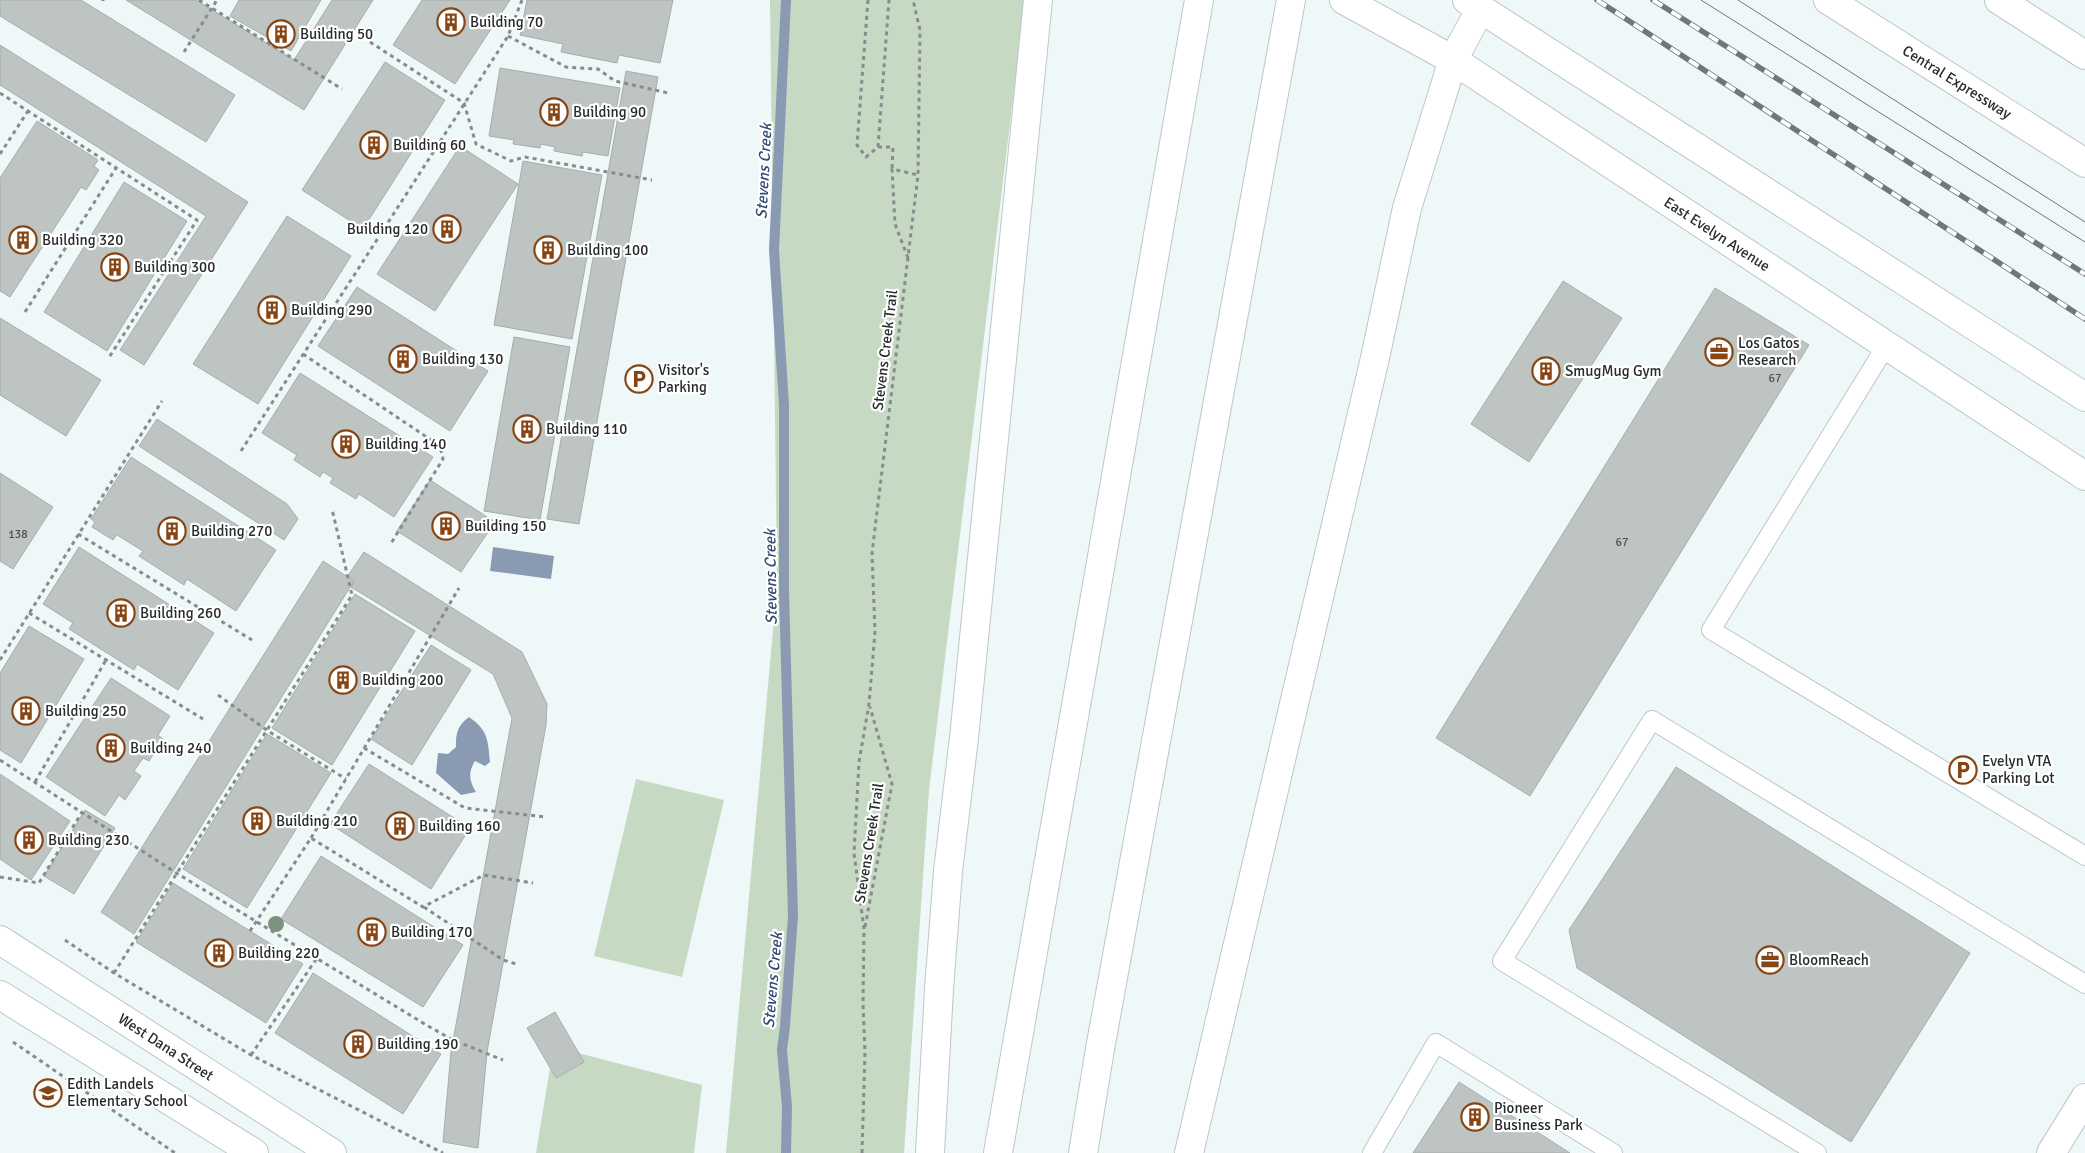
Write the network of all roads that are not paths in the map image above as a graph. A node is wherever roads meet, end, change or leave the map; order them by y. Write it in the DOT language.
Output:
graph roads {
  1 [pos="1038,0"];
  2 [pos="1199,0"];
  3 [pos="1291,0"];
  4 [pos="1344,0"];
  5 [pos="1828,0"];
  6 [pos="1999,0"];
  7 [pos="1474,4"];
  8 [pos="2085,56"];
  9 [pos="1453,60"];
  10 [pos="2085,163"];
  11 [pos="1886,346"];
  12 [pos="2085,398"];
  13 [pos="2085,476"];
  14 [pos="2085,856"];
  15 [pos="0,940"];
  16 [pos="2085,984"];
  17 [pos="0,995"];
  18 [pos="2083,1105"];
  19 [pos="254,1153"];
  20 [pos="332,1153"];
  21 [pos="930,1153"];
  22 [pos="998,1153"];
  23 [pos="1083,1153"];
  24 [pos="1190,1153"];
  25 [pos="1372,1153"];
  26 [pos="1613,1153"];
  27 [pos="1817,1153"];
  28 [pos="2050,1153"];
  1 -- 21 [label="main road"];
  2 -- 22 [label="main road"];
  3 -- 23 [label="main road"];
  4 -- 9 [label="main road, East Evelyn Avenue"];
  5 -- 10 [label="main road, Central Expressway"];
  6 -- 8 [label="main road"];
  7 -- 9 [label="main road"];
  7 -- 12 [label="main road"];
  9 -- 11 [label="main road, East Evelyn Avenue"];
  9 -- 24 [label="main road"];
  11 -- 13 [label="main road, East Evelyn Avenue"];
  11 -- 14 [label="lane"];
  15 -- 20 [label="main road, West Dana Street"];
  16 -- 27 [label="lane"];
  17 -- 19 [label="main road"];
  18 -- 28 [label="main road"];
  25 -- 26 [label="lane"];
}
